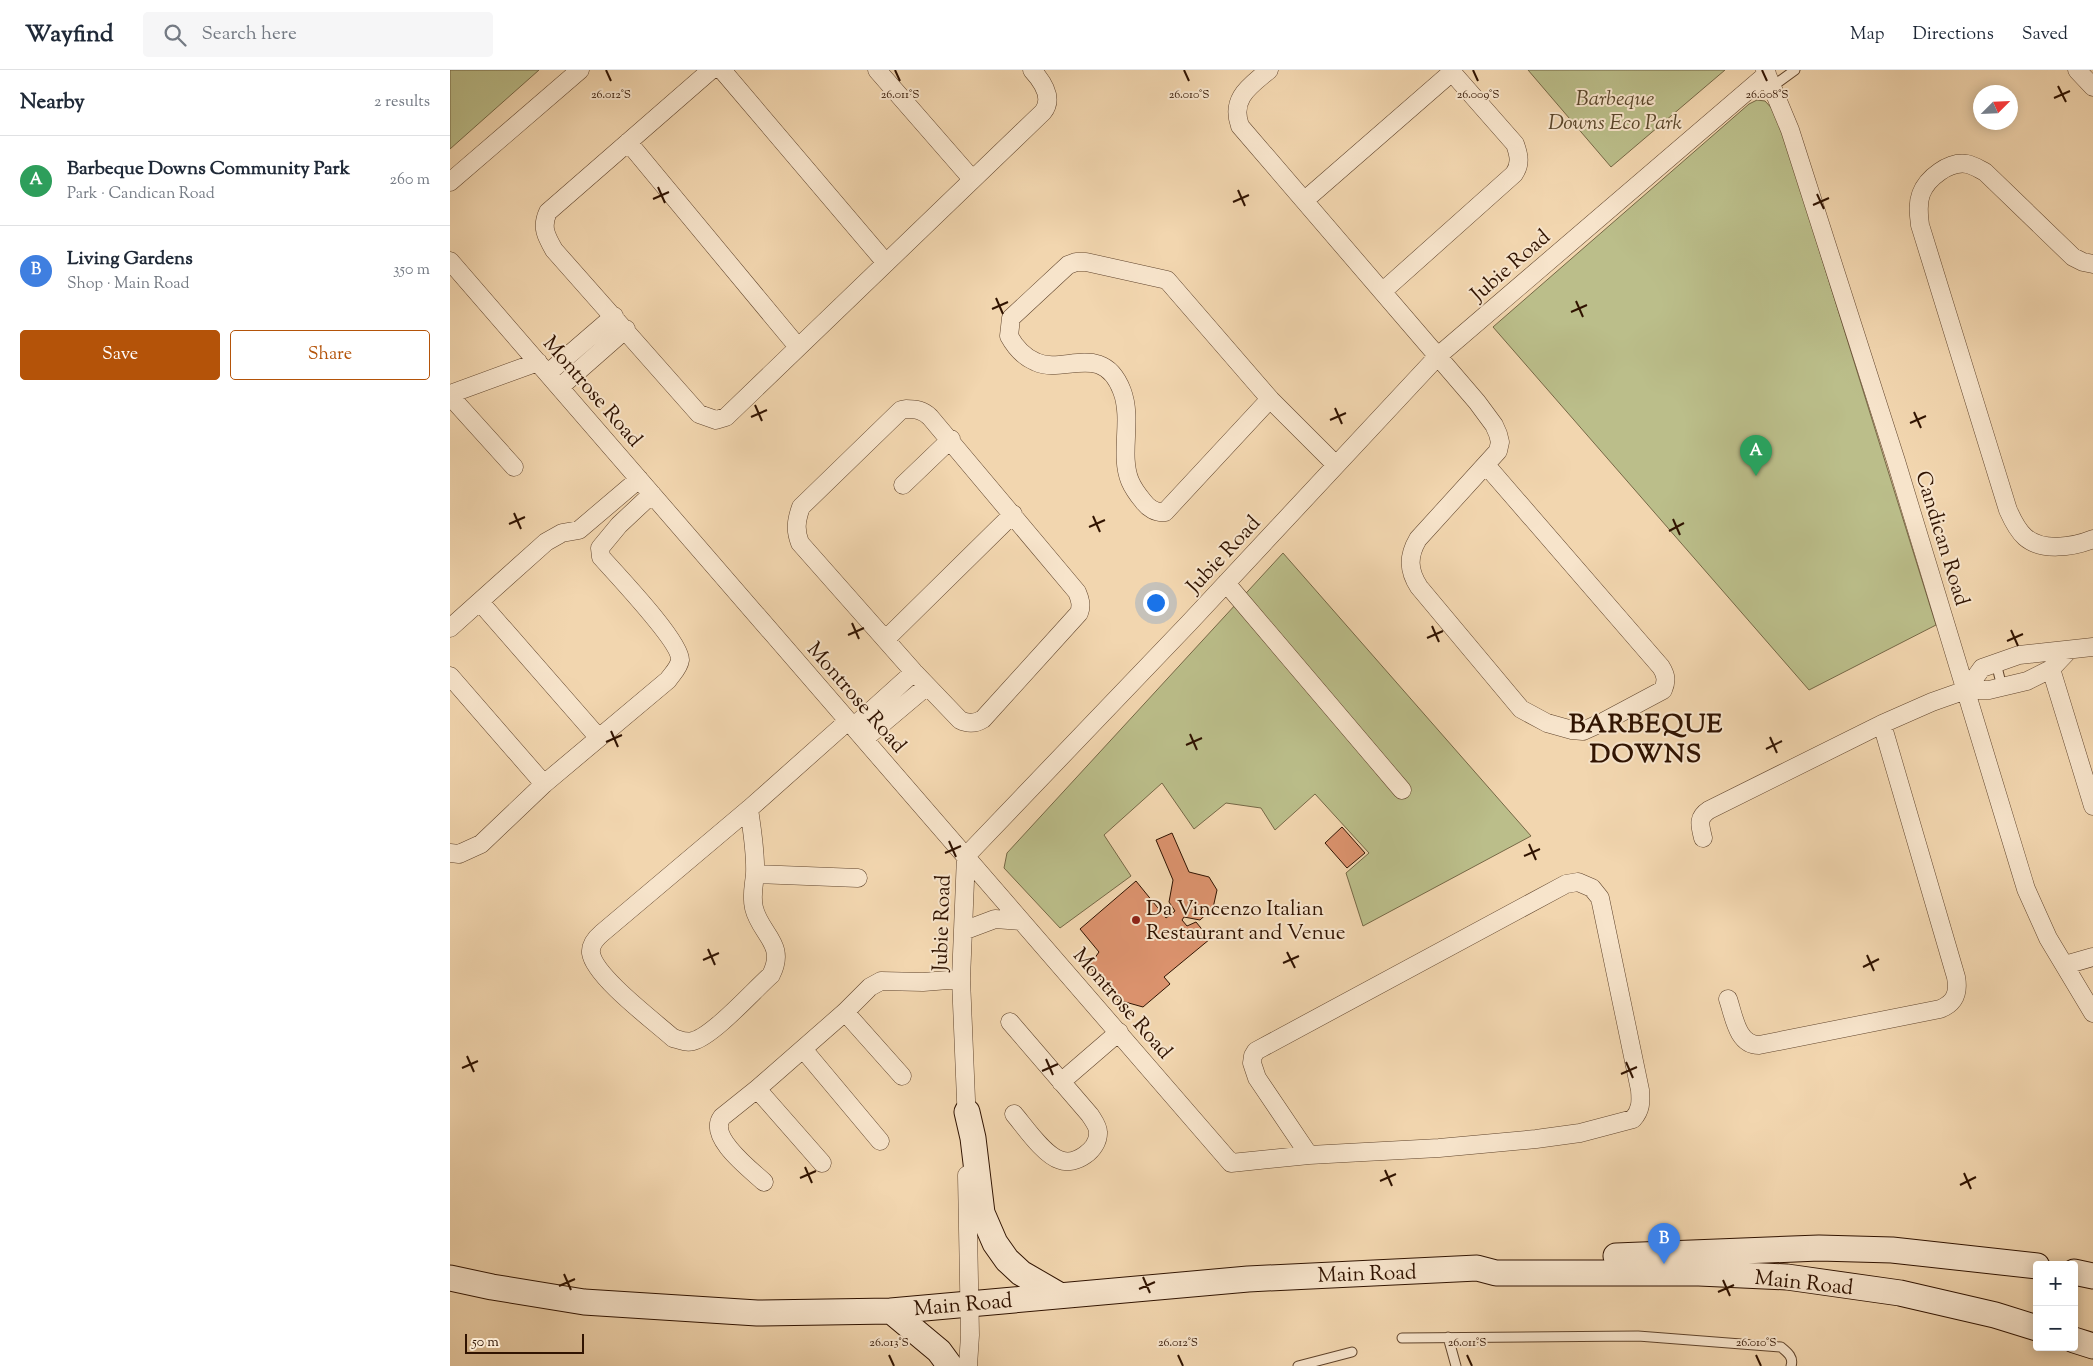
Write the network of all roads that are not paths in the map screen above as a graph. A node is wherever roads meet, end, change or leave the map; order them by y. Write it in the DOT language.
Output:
graph roads {
  1 [pos="580,70"];
  2 [pos="711,70"];
  3 [pos="722,70"];
  4 [pos="877,70"];
  5 [pos="1032,70"];
  6 [pos="1269,70"];
  7 [pos="1795,70"];
  8 [pos="2077,70"];
  9 [pos="1451,71"];
  10 [pos="1769,77"];
  11 [pos="2093,87"];
  12 [pos="628,142"];
  13 [pos="972,179"];
  14 [pos="450,182"];
  15 [pos="1305,200"];
  16 [pos="450,261"];
  17 [pos="886,263"];
  18 [pos="2093,264"];
  19 [pos="1383,291"];
  20 [pos="614,316"];
  21 [pos="626,329"];
  22 [pos="798,347"];
  23 [pos="1438,356"];
  24 [pos="543,368"];
  25 [pos="560,387"];
  26 [pos="450,395"];
  27 [pos="1270,399"];
  28 [pos="951,440"];
  29 [pos="1336,465"];
  30 [pos="1486,465"];
  31 [pos="514,467"];
  32 [pos="639,479"];
  33 [pos="903,484"];
  34 [pos="652,494"];
  35 [pos="1012,514"];
  36 [pos="2093,538"];
  37 [pos="1226,583"];
  38 [pos="480,602"];
  39 [pos="450,628"];
  40 [pos="886,639"];
  41 [pos="2093,647"];
  42 [pos="2068,650"];
  43 [pos="1996,663"];
  44 [pos="2051,669"];
  45 [pos="914,672"];
  46 [pos="450,676"];
  47 [pos="927,686"];
  48 [pos="2002,687"];
  49 [pos="1966,690"];
  50 [pos="1882,724"];
  51 [pos="855,729"];
  52 [pos="598,737"];
  53 [pos="544,784"];
  54 [pos="1402,790"];
  55 [pos="2093,806"];
  56 [pos="749,809"];
  57 [pos="1703,838"];
  58 [pos="450,853"];
  59 [pos="966,856"];
  60 [pos="755,874"];
  61 [pos="858,878"];
  62 [pos="1021,920"];
  63 [pos="963,931"];
  64 [pos="2093,957"];
  65 [pos="2065,965"];
  66 [pos="960,979"];
  67 [pos="1728,999"];
  68 [pos="845,1012"];
  69 [pos="2093,1013"];
  70 [pos="1010,1022"];
  71 [pos="1119,1032"];
  72 [pos="803,1049"];
  73 [pos="902,1076"];
  74 [pos="1062,1082"];
  75 [pos="757,1090"];
  76 [pos="966,1112"];
  77 [pos="1014,1114"];
  78 [pos="880,1141"];
  79 [pos="1309,1155"];
  80 [pos="822,1163"];
  81 [pos="764,1182"];
  82 [pos="2033,1266"];
  83 [pos="1477,1268"];
  84 [pos="2078,1273"];
  85 [pos="2093,1276"];
  86 [pos="451,1283"];
  87 [pos="1059,1295"];
  88 [pos="969,1304"];
  89 [pos="891,1311"];
  90 [pos="2033,1327"];
  91 [pos="1402,1338"];
  92 [pos="1448,1338"];
  93 [pos="2078,1341"];
  94 [pos="2093,1346"];
  95 [pos="1352,1352"];
  96 [pos="950,1366"];
  97 [pos="968,1366"];
  98 [pos="1298,1366"];
  99 [pos="1456,1366"];
  100 [pos="1791,1366"];
  1 -- 14 [label="street"];
  2 -- 12 [label="street"];
  3 -- 17 [label="street"];
  4 -- 13 [label="street"];
  5 -- 13 [label="street"];
  6 -- 15 [label="street"];
  7 -- 10 [label="lane"];
  8 -- 11 [label="street"];
  9 -- 15 [label="street"];
  9 -- 19 [label="street"];
  10 -- 23 [label="street, Jubie Road"];
  10 -- 49 [label="street, Candican Road"];
  12 -- 20 [label="street"];
  12 -- 22 [label="street"];
  13 -- 17 [label="street"];
  15 -- 19 [label="street"];
  16 -- 24 [label="street, Montrose Road"];
  17 -- 22 [label="street"];
  18 -- 36 [label="street"];
  19 -- 23 [label="street"];
  20 -- 21 [label="street"];
  20 -- 24 [label="street"];
  21 -- 22 [label="street"];
  21 -- 25 [label="street"];
  23 -- 29 [label="street, Jubie Road"];
  23 -- 30 [label="street"];
  24 -- 25 [label="street, Montrose Road"];
  24 -- 26 [label="street"];
  25 -- 32 [label="street, Montrose Road"];
  26 -- 31 [label="street"];
  27 -- 27 [label="street"];
  27 -- 29 [label="street"];
  28 -- 33 [label="street"];
  28 -- 35 [label="street"];
  28 -- 40 [label="street"];
  29 -- 37 [label="street, Jubie Road"];
  30 -- 30 [label="street"];
  32 -- 34 [label="street, Montrose Road"];
  32 -- 38 [label="street"];
  34 -- 51 [label="street, Montrose Road"];
  34 -- 52 [label="street"];
  35 -- 40 [label="street"];
  35 -- 47 [label="street"];
  37 -- 54 [label="street"];
  37 -- 59 [label="street, Jubie Road"];
  38 -- 39 [label="street"];
  38 -- 52 [label="street"];
  40 -- 45 [label="street"];
  41 -- 42 [label="street"];
  42 -- 43 [label="street"];
  42 -- 44 [label="street"];
  43 -- 48 [label="lane"];
  43 -- 49 [label="street"];
  44 -- 48 [label="street"];
  44 -- 55 [label="street"];
  45 -- 47 [label="street"];
  45 -- 51 [label="street"];
  46 -- 53 [label="street"];
  47 -- 51 [label="street"];
  48 -- 49 [label="street"];
  49 -- 50 [label="street"];
  49 -- 65 [label="street, Candican Road"];
  50 -- 57 [label="street"];
  50 -- 67 [label="street"];
  51 -- 56 [label="street"];
  51 -- 59 [label="street, Montrose Road"];
  52 -- 53 [label="street"];
  53 -- 58 [label="street"];
  56 -- 60 [label="street"];
  56 -- 60 [label="street"];
  59 -- 62 [label="street, Montrose Road"];
  59 -- 63 [label="street, Jubie Road"];
  60 -- 61 [label="street"];
  62 -- 63 [label="street"];
  62 -- 71 [label="street, Montrose Road"];
  63 -- 66 [label="street, Jubie Road"];
  64 -- 65 [label="street"];
  65 -- 69 [label="street, Candican Road"];
  66 -- 68 [label="street"];
  66 -- 76 [label="street, Jubie Road"];
  68 -- 72 [label="street"];
  68 -- 73 [label="street"];
  70 -- 74 [label="street"];
  71 -- 74 [label="street"];
  71 -- 79 [label="street, Montrose Road"];
  72 -- 75 [label="street"];
  72 -- 78 [label="street"];
  74 -- 77 [label="street"];
  75 -- 80 [label="street"];
  75 -- 81 [label="street"];
  76 -- 87 [label="street"];
  76 -- 88 [label="street, Jubie Road"];
  79 -- 79 [label="street"];
  82 -- 83 [label="street, Main Road"];
  83 -- 87 [label="street, Main Road"];
  83 -- 90 [label="street, Main Road"];
  84 -- 85 [label="street"];
  86 -- 89 [label="street, Main Road"];
  87 -- 88 [label="street, Main Road"];
  88 -- 89 [label="street, Main Road"];
  88 -- 97 [label="street, Jubie Road"];
  89 -- 96 [label="street"];
  91 -- 92 [label="lane"];
  92 -- 99 [label="lane"];
  92 -- 100 [label="lane"];
  93 -- 94 [label="street"];
  95 -- 98 [label="lane"];
}
